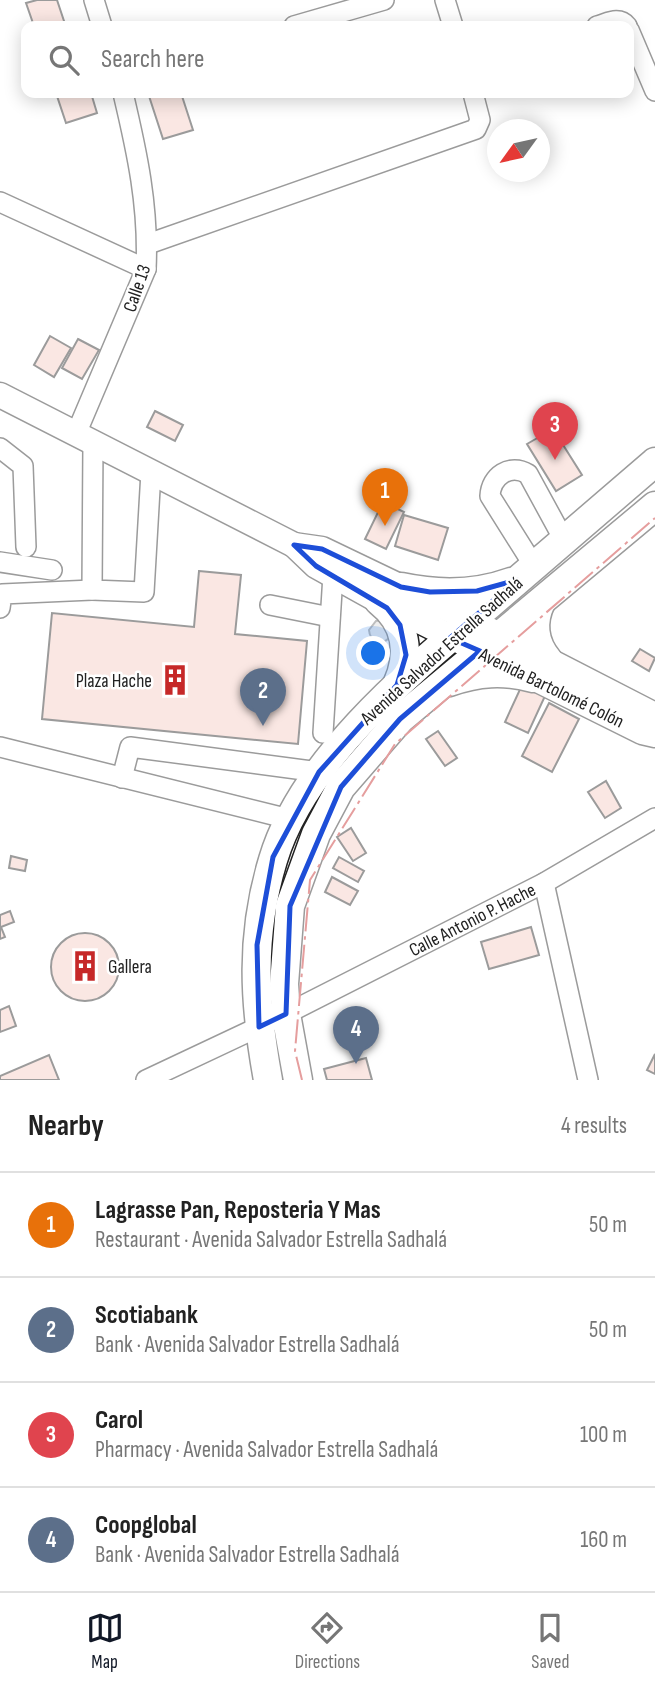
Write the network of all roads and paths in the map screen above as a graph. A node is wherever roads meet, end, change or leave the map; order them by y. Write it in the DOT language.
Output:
graph roads {
  1 [pos="94,0"];
  2 [pos="384,0"];
  3 [pos="445,0"];
  4 [pos="100,21"];
  5 [pos="311,21"];
  6 [pos="451,21"];
  7 [pos="635,60"];
  8 [pos="655,91"];
  9 [pos="124,98"];
  10 [pos="474,98"];
  11 [pos="0,202"];
  12 [pos="148,244"];
  13 [pos="146,269"];
  14 [pos="0,395"];
  15 [pos="85,438"];
  16 [pos="0,448"];
  17 [pos="655,462"];
  18 [pos="151,472"];
  19 [pos="655,507"];
  20 [pos="564,540"];
  21 [pos="294,545"];
  22 [pos="26,547"];
  23 [pos="0,562"];
  24 [pos="52,570"];
  25 [pos="525,573"];
  26 [pos="333,575"];
  27 [pos="92,590"];
  28 [pos="390,594"];
  29 [pos="541,602"];
  30 [pos="270,605"];
  31 [pos="0,608"];
  32 [pos="330,617"];
  33 [pos="460,629"];
  34 [pos="489,643"];
  35 [pos="541,669"];
  36 [pos="397,685"];
  37 [pos="428,695"];
  38 [pos="655,718"];
  39 [pos="323,733"];
  40 [pos="655,734"];
  41 [pos="0,747"];
  42 [pos="319,772"];
  43 [pos="122,778"];
  44 [pos="655,818"];
  45 [pos="289,819"];
  46 [pos="544,883"];
  47 [pos="286,1014"];
  48 [pos="259,1027"];
  49 [pos="146,1080"];
  50 [pos="268,1080"];
  51 [pos="298,1080"];
  52 [pos="587,1080"];
  1 -- 4 [label="street"];
  2 -- 5 [label="street"];
  3 -- 6 [label="street"];
  7 -- 8 [label="street"];
  9 -- 12 [label="street, Calle 13"];
  10 -- 12 [label="street"];
  11 -- 13 [label="street"];
  12 -- 13 [label="street, Calle 13"];
  13 -- 15 [label="street, Calle 13"];
  14 -- 15 [label="main road"];
  15 -- 18 [label="main road"];
  15 -- 27 [label="street"];
  16 -- 22 [label="street"];
  17 -- 20 [label="highway, Avenida Salvador Estrella Sadhalá"];
  18 -- 21 [label="main road"];
  18 -- 27 [label="street"];
  19 -- 29 [label="highway, Avenida Salvador Estrella Sadhalá"];
  20 -- 25 [label="highway, Avenida Salvador Estrella Sadhalá"];
  20 -- 25 [label="street"];
  21 -- 26 [label="main road"];
  21 -- 28 [label="main road"];
  23 -- 24 [label="street"];
  25 -- 28 [label="highway"];
  25 -- 33 [label="highway, Avenida Salvador Estrella Sadhalá"];
  26 -- 28 [label="main road"];
  26 -- 32 [label="street"];
  27 -- 31 [label="street"];
  28 -- 33 [label="main road, Avenida Bartolomé Colón"];
  28 -- 36 [label="highway"];
  29 -- 34 [label="highway, Avenida Salvador Estrella Sadhalá"];
  29 -- 35 [label="highway"];
  30 -- 32 [label="street"];
  32 -- 39 [label="street"];
  33 -- 34 [label="main road, Avenida Bartolomé Colón"];
  33 -- 36 [label="highway, Avenida Salvador Estrella Sadhalá"];
  34 -- 35 [label="main road, Avenida Bartolomé Colón"];
  34 -- 37 [label="highway, Avenida Salvador Estrella Sadhalá"];
  35 -- 37 [label="highway"];
  35 -- 38 [label="main road, Avenida Bartolomé Colón"];
  35 -- 40 [label="main road, Avenida Bartolomé Colón"];
  36 -- 42 [label="highway, Avenida Salvador Estrella Sadhalá"];
  37 -- 47 [label="highway, Avenida Salvador Estrella Sadhalá"];
  41 -- 43 [label="street"];
  42 -- 43 [label="street"];
  42 -- 45 [label="highway, Avenida Salvador Estrella Sadhalá"];
  43 -- 45 [label="street"];
  44 -- 46 [label="street, Calle Antonio P. Hache"];
  45 -- 48 [label="highway, Avenida Salvador Estrella Sadhalá"];
  46 -- 47 [label="street, Calle Antonio P. Hache"];
  46 -- 52 [label="street"];
  47 -- 48 [label="street, Calle Antonio P. Hache"];
  47 -- 51 [label="highway, Avenida Salvador Estrella Sadhalá"];
  48 -- 49 [label="street, Calle Antonio P. Hache"];
  48 -- 50 [label="highway, Avenida Salvador Estrella Sadhalá"];
}
